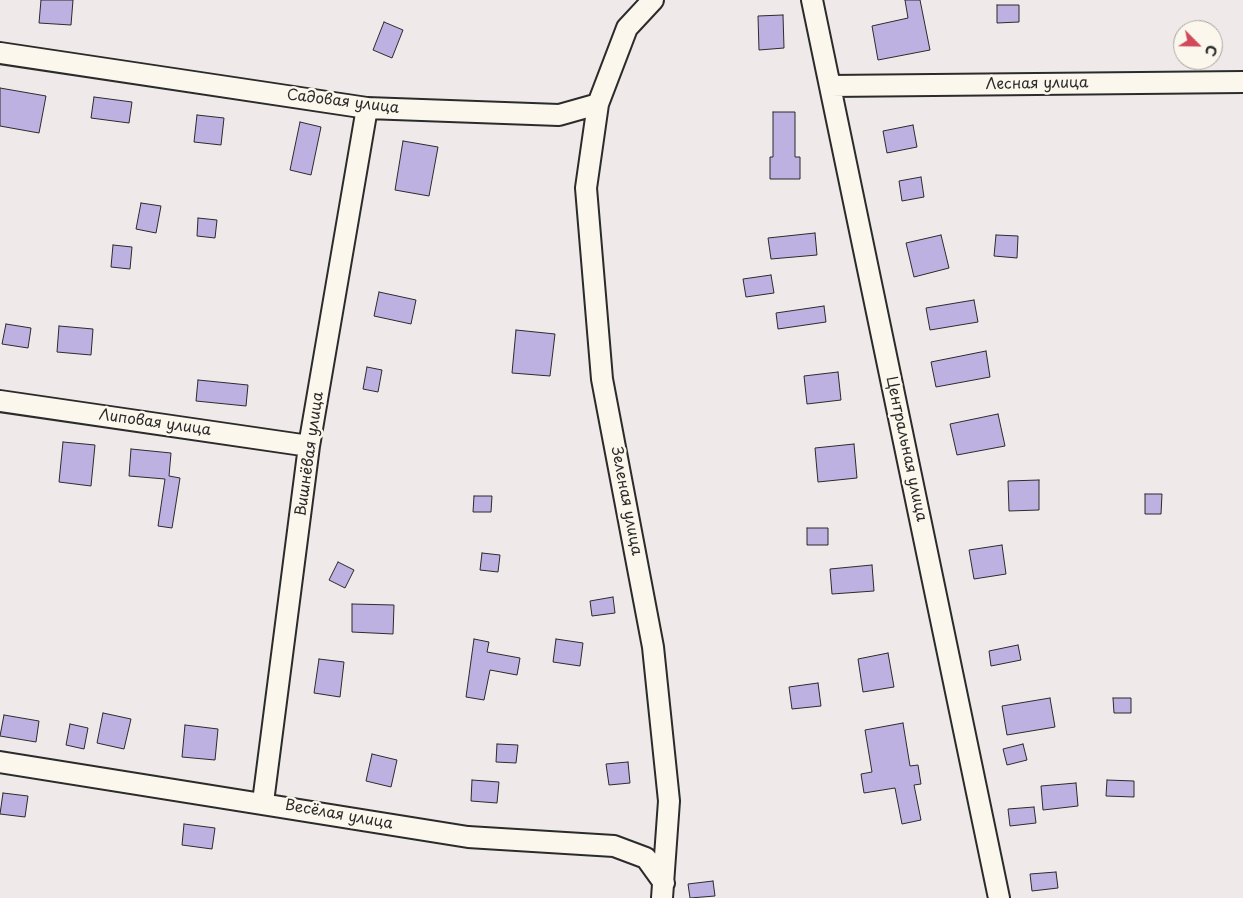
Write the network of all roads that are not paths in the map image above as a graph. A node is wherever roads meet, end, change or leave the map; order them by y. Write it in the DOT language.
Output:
graph roads {
  1 [pos="653,0"];
  2 [pos="812,0"];
  3 [pos="0,52"];
  4 [pos="1243,82"];
  5 [pos="830,86"];
  6 [pos="598,104"];
  7 [pos="367,108"];
  8 [pos="0,401"];
  9 [pos="309,446"];
  10 [pos="0,762"];
  11 [pos="263,802"];
  12 [pos="663,890"];
  13 [pos="999,898"];
  1 -- 6 [label="street"];
  2 -- 5 [label="street, Центральная улица"];
  3 -- 7 [label="street, Садовая улица"];
  4 -- 5 [label="street, Лесная улица"];
  5 -- 13 [label="street, Центральная улица"];
  6 -- 7 [label="street, Садовая улица"];
  6 -- 12 [label="street, Зеленая улица"];
  7 -- 9 [label="street, Вишнёвая улица"];
  8 -- 9 [label="street, Липовая улица"];
  9 -- 11 [label="street, Вишнёвая улица"];
  10 -- 11 [label="street, Весёлая улица"];
  11 -- 12 [label="street, Весёлая улица"];
}
